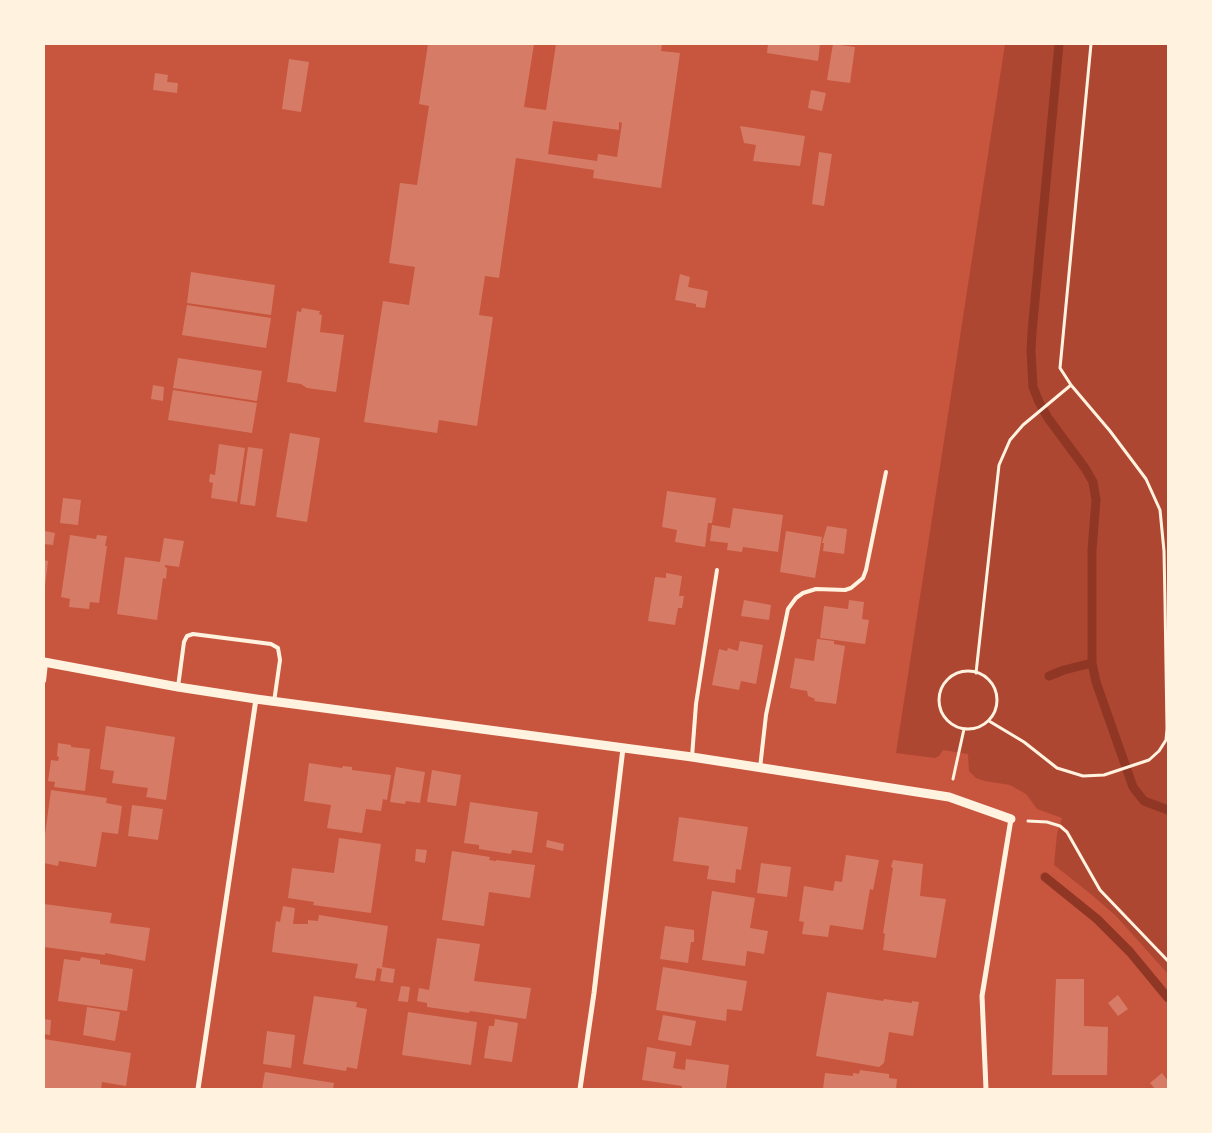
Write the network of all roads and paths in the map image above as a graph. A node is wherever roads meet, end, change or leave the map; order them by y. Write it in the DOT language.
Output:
graph roads {
  1 [pos="1091,44"];
  2 [pos="1071,386"];
  3 [pos="886,472"];
  4 [pos="717,570"];
  5 [pos="45,662"];
  6 [pos="976,672"];
  7 [pos="44,681"];
  8 [pos="178,687"];
  9 [pos="256,699"];
  10 [pos="274,702"];
  11 [pos="989,721"];
  12 [pos="964,729"];
  13 [pos="623,748"];
  14 [pos="692,757"];
  15 [pos="760,768"];
  16 [pos="949,797"];
  17 [pos="1011,819"];
  18 [pos="1168,961"];
  19 [pos="198,1089"];
  20 [pos="580,1089"];
  21 [pos="986,1089"];
  1 -- 2 [label="path"];
  2 -- 6 [label="path"];
  2 -- 11 [label="path"];
  3 -- 15 [label="lane"];
  4 -- 14 [label="lane"];
  5 -- 7 [label="lane"];
  5 -- 8 [label="street"];
  6 -- 11 [label="path"];
  6 -- 12 [label="path"];
  8 -- 9 [label="street"];
  8 -- 10 [label="lane"];
  9 -- 10 [label="street"];
  9 -- 19 [label="street"];
  10 -- 13 [label="street"];
  11 -- 12 [label="path"];
  12 -- 16 [label="path"];
  13 -- 14 [label="street"];
  13 -- 20 [label="street"];
  14 -- 15 [label="street"];
  15 -- 16 [label="street"];
  16 -- 17 [label="street"];
  17 -- 18 [label="path"];
  17 -- 21 [label="street"];
}
